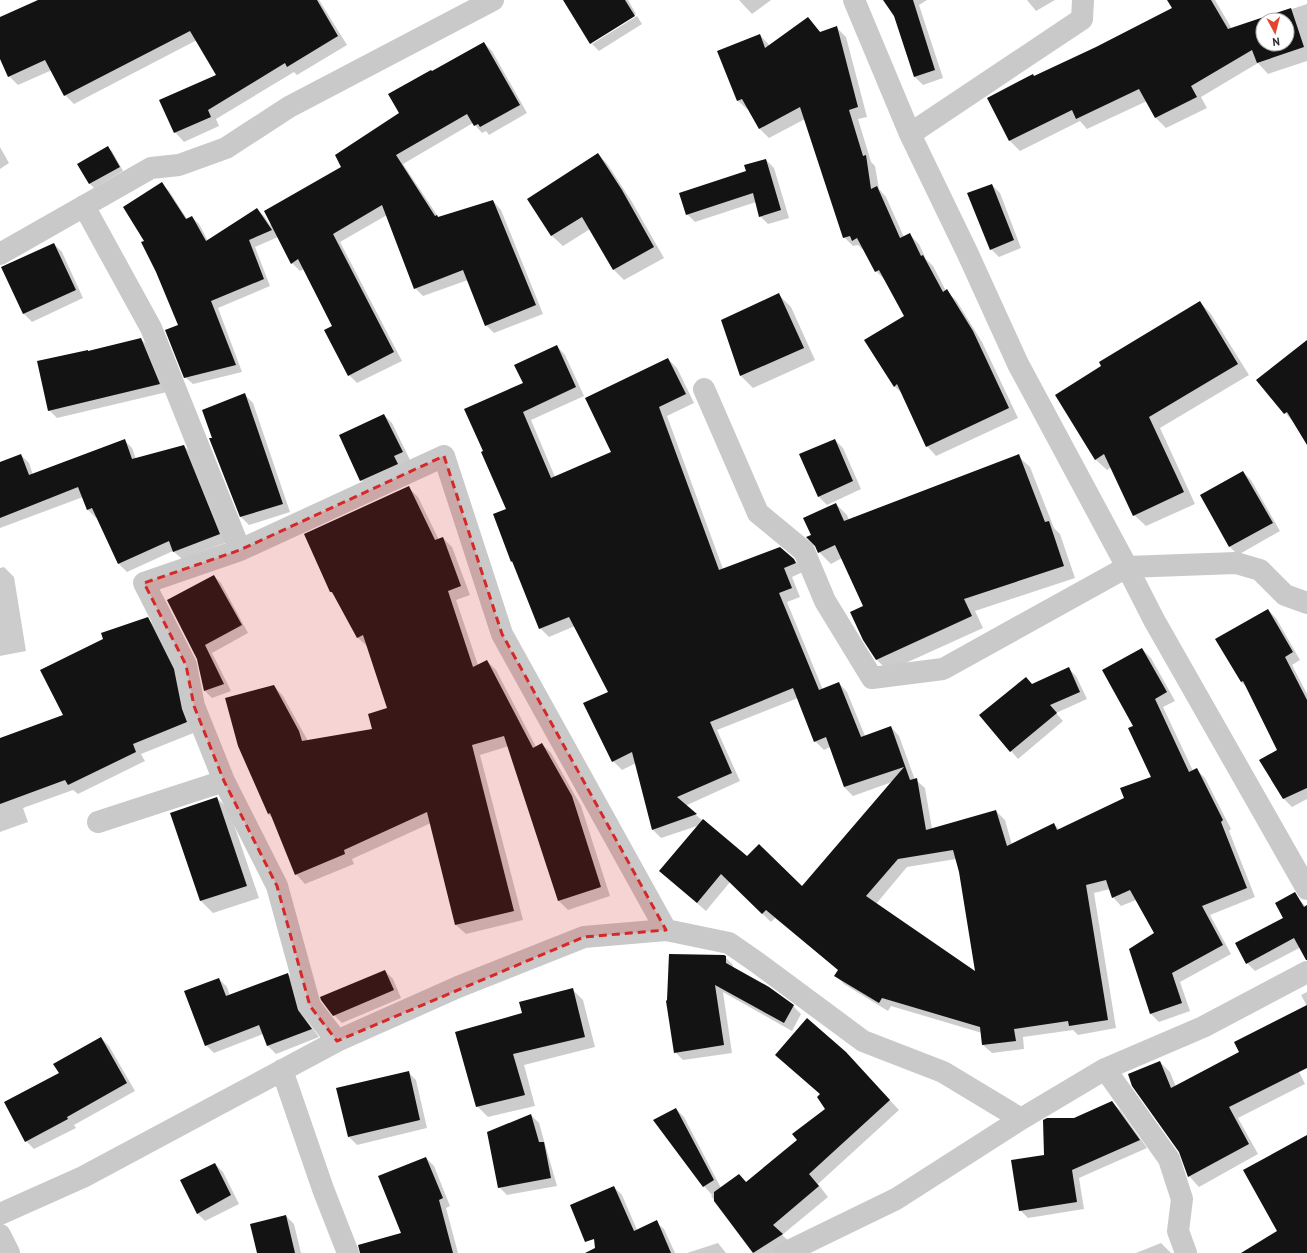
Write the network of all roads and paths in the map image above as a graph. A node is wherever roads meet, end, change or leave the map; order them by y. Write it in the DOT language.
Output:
graph roads {
  1 [pos="493,0"];
  2 [pos="854,0"];
  3 [pos="1082,0"];
  4 [pos="910,134"];
  5 [pos="84,206"];
  6 [pos="0,254"];
  7 [pos="704,389"];
  8 [pos="240,550"];
  9 [pos="1127,567"];
  10 [pos="1307,603"];
  11 [pos="224,781"];
  12 [pos="98,822"];
  13 [pos="1307,889"];
  14 [pos="666,930"];
  15 [pos="1307,972"];
  16 [pos="337,1041"];
  17 [pos="1105,1069"];
  18 [pos="282,1070"];
  19 [pos="1021,1119"];
  20 [pos="0,1214"];
  21 [pos="0,1235"];
  22 [pos="9,1253"];
  23 [pos="348,1253"];
  24 [pos="785,1253"];
  25 [pos="1186,1253"];
  1 -- 5 [label="street"];
  2 -- 4 [label="street"];
  3 -- 4 [label="street"];
  4 -- 9 [label="street"];
  5 -- 6 [label="street"];
  5 -- 8 [label="street"];
  7 -- 9 [label="street"];
  8 -- 11 [label="street"];
  8 -- 14 [label="street"];
  9 -- 10 [label="street"];
  9 -- 13 [label="street"];
  11 -- 12 [label="street"];
  11 -- 16 [label="street"];
  14 -- 16 [label="street"];
  14 -- 19 [label="street"];
  15 -- 17 [label="street"];
  16 -- 18 [label="street"];
  17 -- 19 [label="street"];
  17 -- 25 [label="street"];
  18 -- 20 [label="street"];
  18 -- 23 [label="street"];
  19 -- 24 [label="street"];
  21 -- 22 [label="street"];
}
